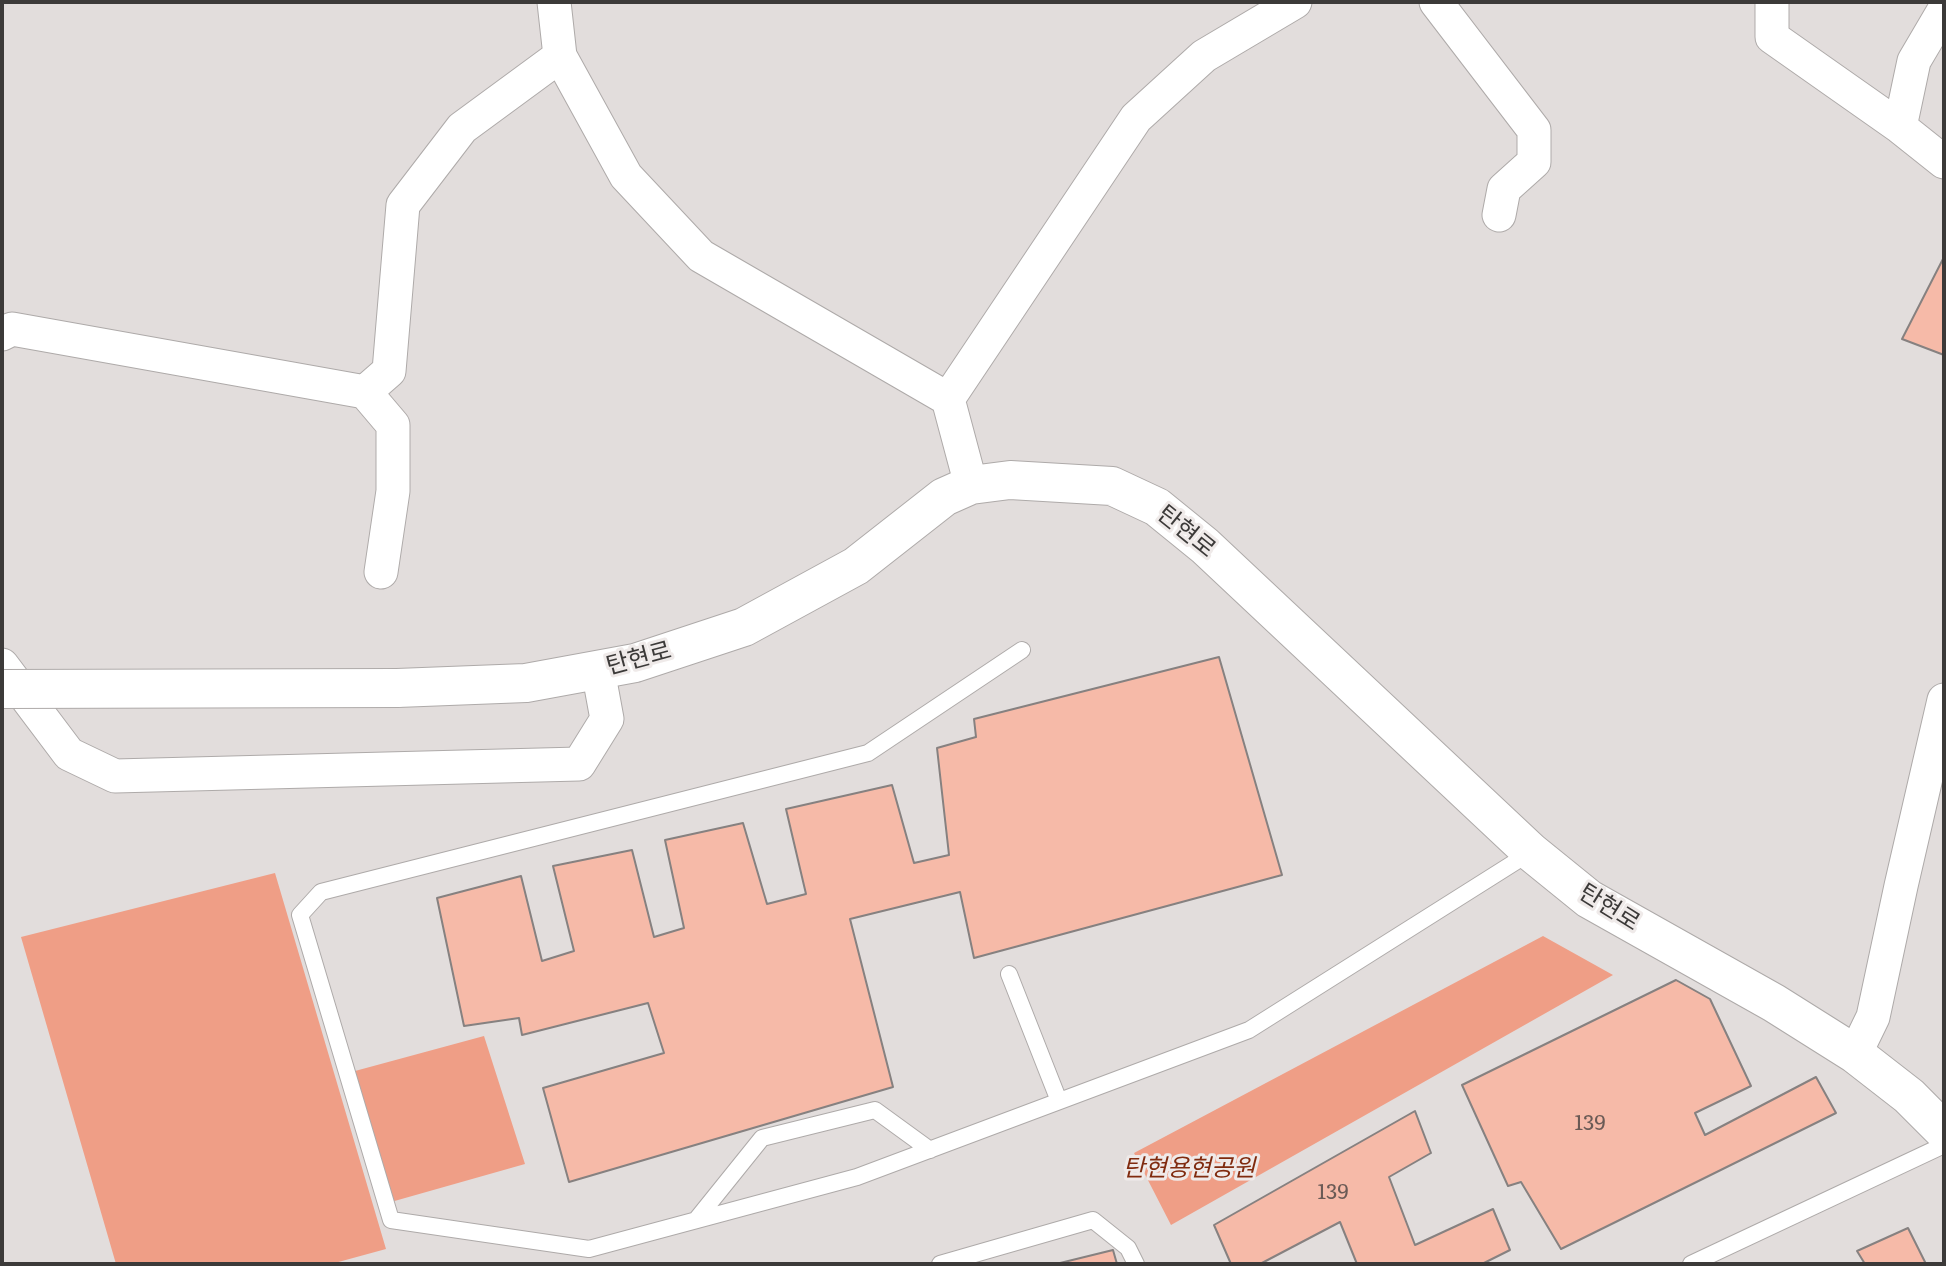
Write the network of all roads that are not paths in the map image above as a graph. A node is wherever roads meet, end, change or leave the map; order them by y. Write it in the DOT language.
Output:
graph roads {
  1 [pos="554,2"];
  2 [pos="1294,2"];
  3 [pos="1436,2"];
  4 [pos="1772,2"];
  5 [pos="1944,10"];
  6 [pos="560,56"];
  7 [pos="1900,127"];
  8 [pos="1944,162"];
  9 [pos="1499,215"];
  10 [pos="2,334"];
  11 [pos="365,392"];
  12 [pos="948,399"];
  13 [pos="971,485"];
  14 [pos="381,572"];
  15 [pos="1022,650"];
  16 [pos="2,665"];
  17 [pos="598,670"];
  18 [pos="2,689"];
  19 [pos="1944,701"];
  20 [pos="1531,852"];
  21 [pos="1009,974"];
  22 [pos="1855,1054"];
  23 [pos="1059,1101"];
  24 [pos="1944,1131"];
  25 [pos="1944,1145"];
  26 [pos="930,1150"];
  27 [pos="696,1220"];
  28 [pos="940,1264"];
  29 [pos="1136,1264"];
  30 [pos="1691,1264"];
  1 -- 6 [label="street"];
  2 -- 12 [label="street"];
  3 -- 9 [label="street"];
  4 -- 7 [label="street"];
  5 -- 7 [label="street"];
  6 -- 11 [label="street"];
  6 -- 12 [label="street"];
  7 -- 8 [label="street"];
  10 -- 11 [label="street"];
  11 -- 14 [label="street"];
  12 -- 13 [label="street"];
  13 -- 17 [label="main road, 탄현로"];
  13 -- 20 [label="main road, 탄현로"];
  15 -- 27 [label="lane"];
  16 -- 17 [label="street"];
  17 -- 18 [label="main road, 탄현로, bridge"];
  19 -- 22 [label="street"];
  20 -- 22 [label="main road, 탄현로"];
  20 -- 23 [label="lane"];
  21 -- 23 [label="lane"];
  22 -- 24 [label="main road, 탄현로"];
  23 -- 26 [label="lane"];
  25 -- 30 [label="lane"];
  26 -- 27 [label="lane"];
  26 -- 27 [label="lane"];
  28 -- 29 [label="lane"];
}
